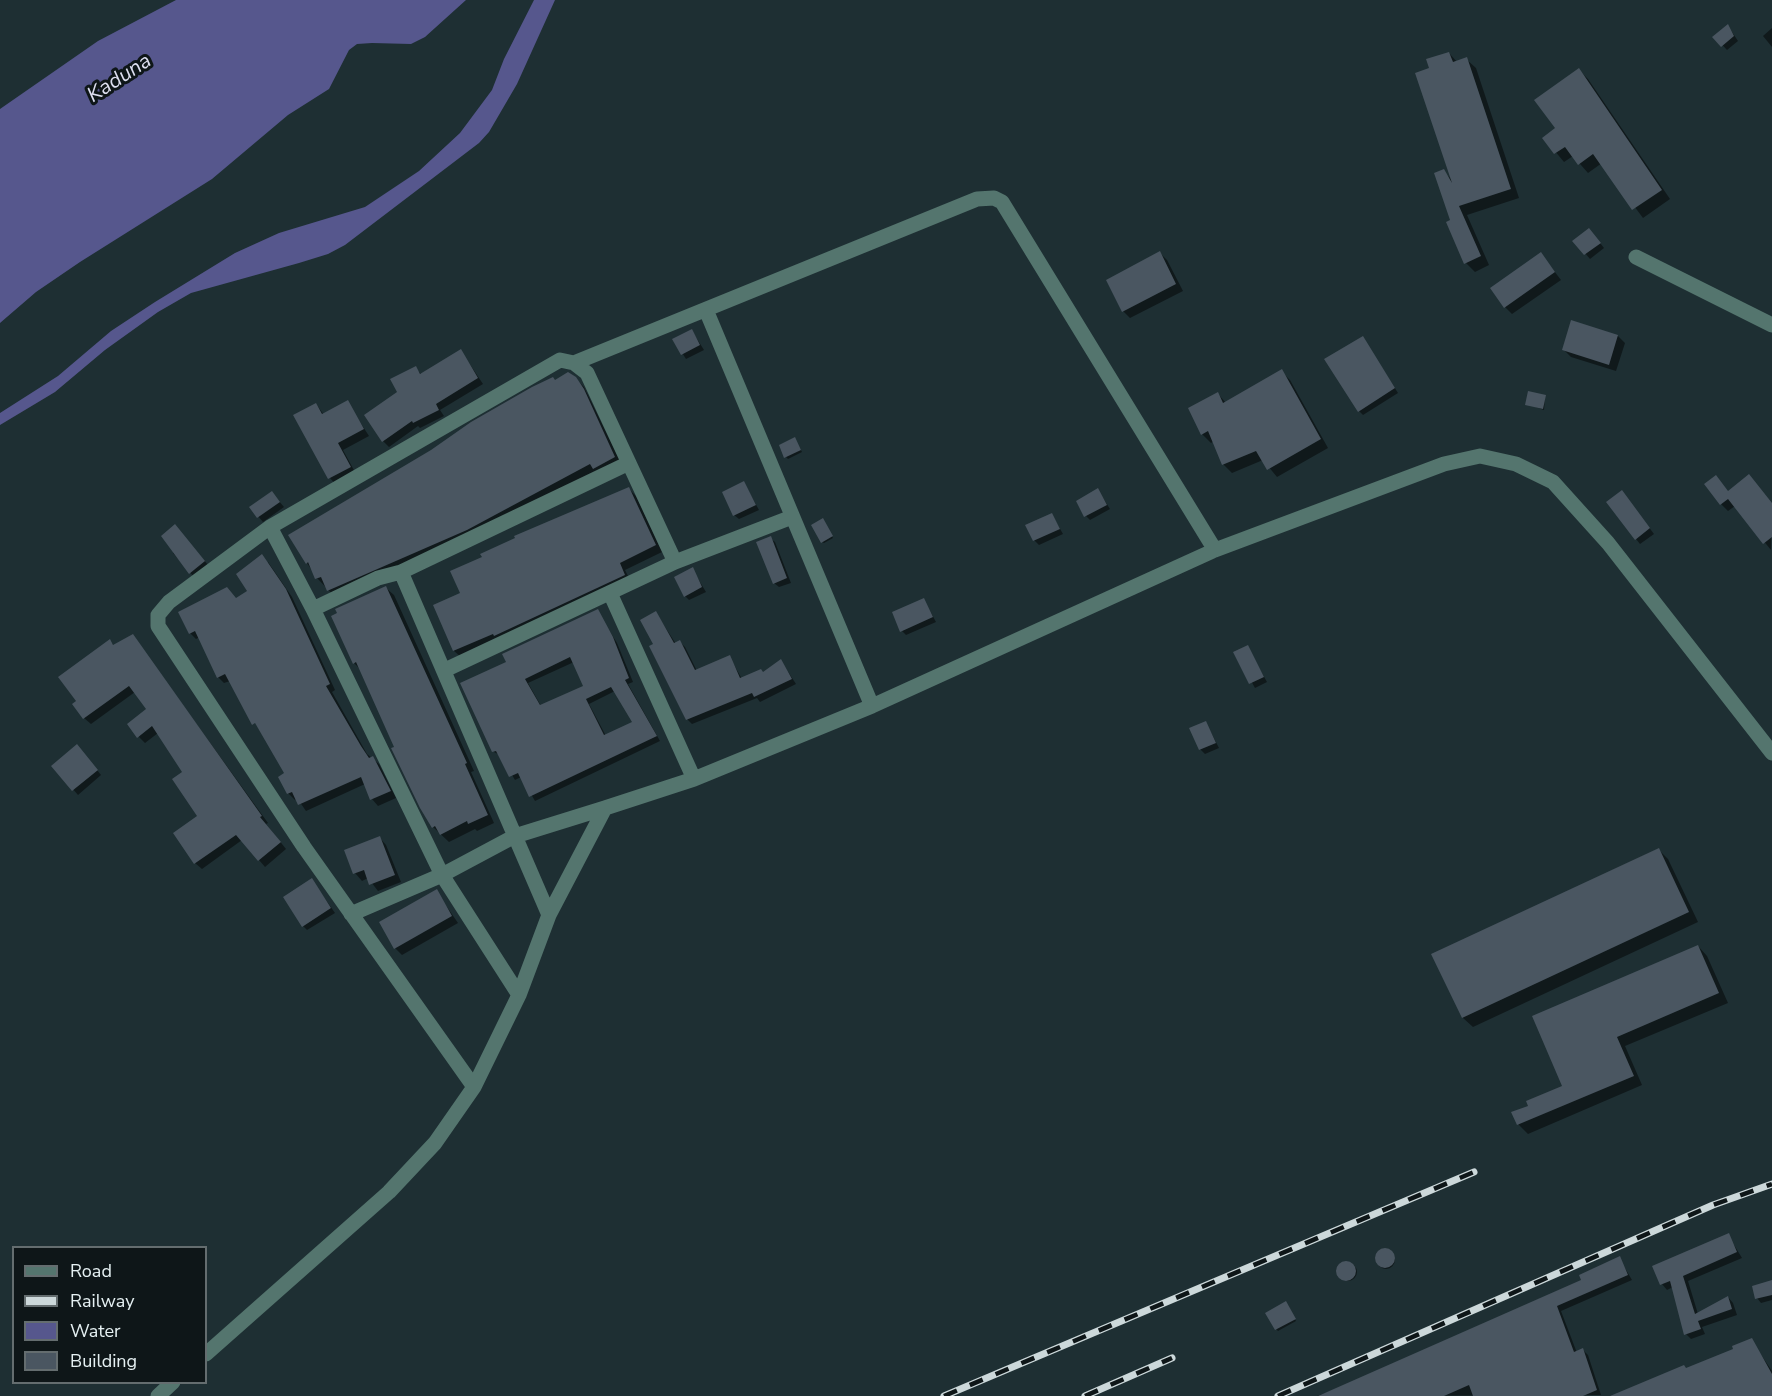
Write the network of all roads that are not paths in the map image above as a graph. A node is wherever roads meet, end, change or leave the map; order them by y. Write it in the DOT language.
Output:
graph roads {
  1 [pos="1636,257"];
  2 [pos="706,309"];
  3 [pos="1772,324"];
  4 [pos="574,363"];
  5 [pos="629,463"];
  6 [pos="792,517"];
  7 [pos="270,527"];
  8 [pos="1215,550"];
  9 [pos="675,562"];
  10 [pos="401,572"];
  11 [pos="610,593"];
  12 [pos="313,609"];
  13 [pos="445,670"];
  14 [pos="872,706"];
  15 [pos="1772,753"];
  16 [pos="694,779"];
  17 [pos="605,808"];
  18 [pos="515,836"];
  19 [pos="442,875"];
  20 [pos="351,914"];
  21 [pos="549,915"];
  22 [pos="519,995"];
  23 [pos="474,1087"];
  24 [pos="207,1353"];
  25 [pos="172,1384"];
  26 [pos="158,1396"];
  1 -- 3 [label="street"];
  2 -- 4 [label="street"];
  2 -- 6 [label="street"];
  2 -- 8 [label="street"];
  4 -- 5 [label="street"];
  4 -- 7 [label="street"];
  5 -- 9 [label="street"];
  5 -- 10 [label="street"];
  6 -- 9 [label="street"];
  6 -- 14 [label="street"];
  7 -- 12 [label="street"];
  7 -- 20 [label="street"];
  8 -- 14 [label="street"];
  8 -- 15 [label="street"];
  9 -- 11 [label="street"];
  10 -- 12 [label="street"];
  10 -- 13 [label="street"];
  11 -- 13 [label="street"];
  11 -- 16 [label="street"];
  12 -- 19 [label="street"];
  13 -- 18 [label="street"];
  14 -- 16 [label="street"];
  16 -- 17 [label="street"];
  17 -- 18 [label="street"];
  17 -- 21 [label="street"];
  18 -- 19 [label="street"];
  18 -- 21 [label="street"];
  19 -- 20 [label="street"];
  19 -- 22 [label="street"];
  20 -- 23 [label="street"];
  21 -- 22 [label="street"];
  22 -- 23 [label="street"];
  23 -- 24 [label="street"];
  25 -- 26 [label="street"];
}
